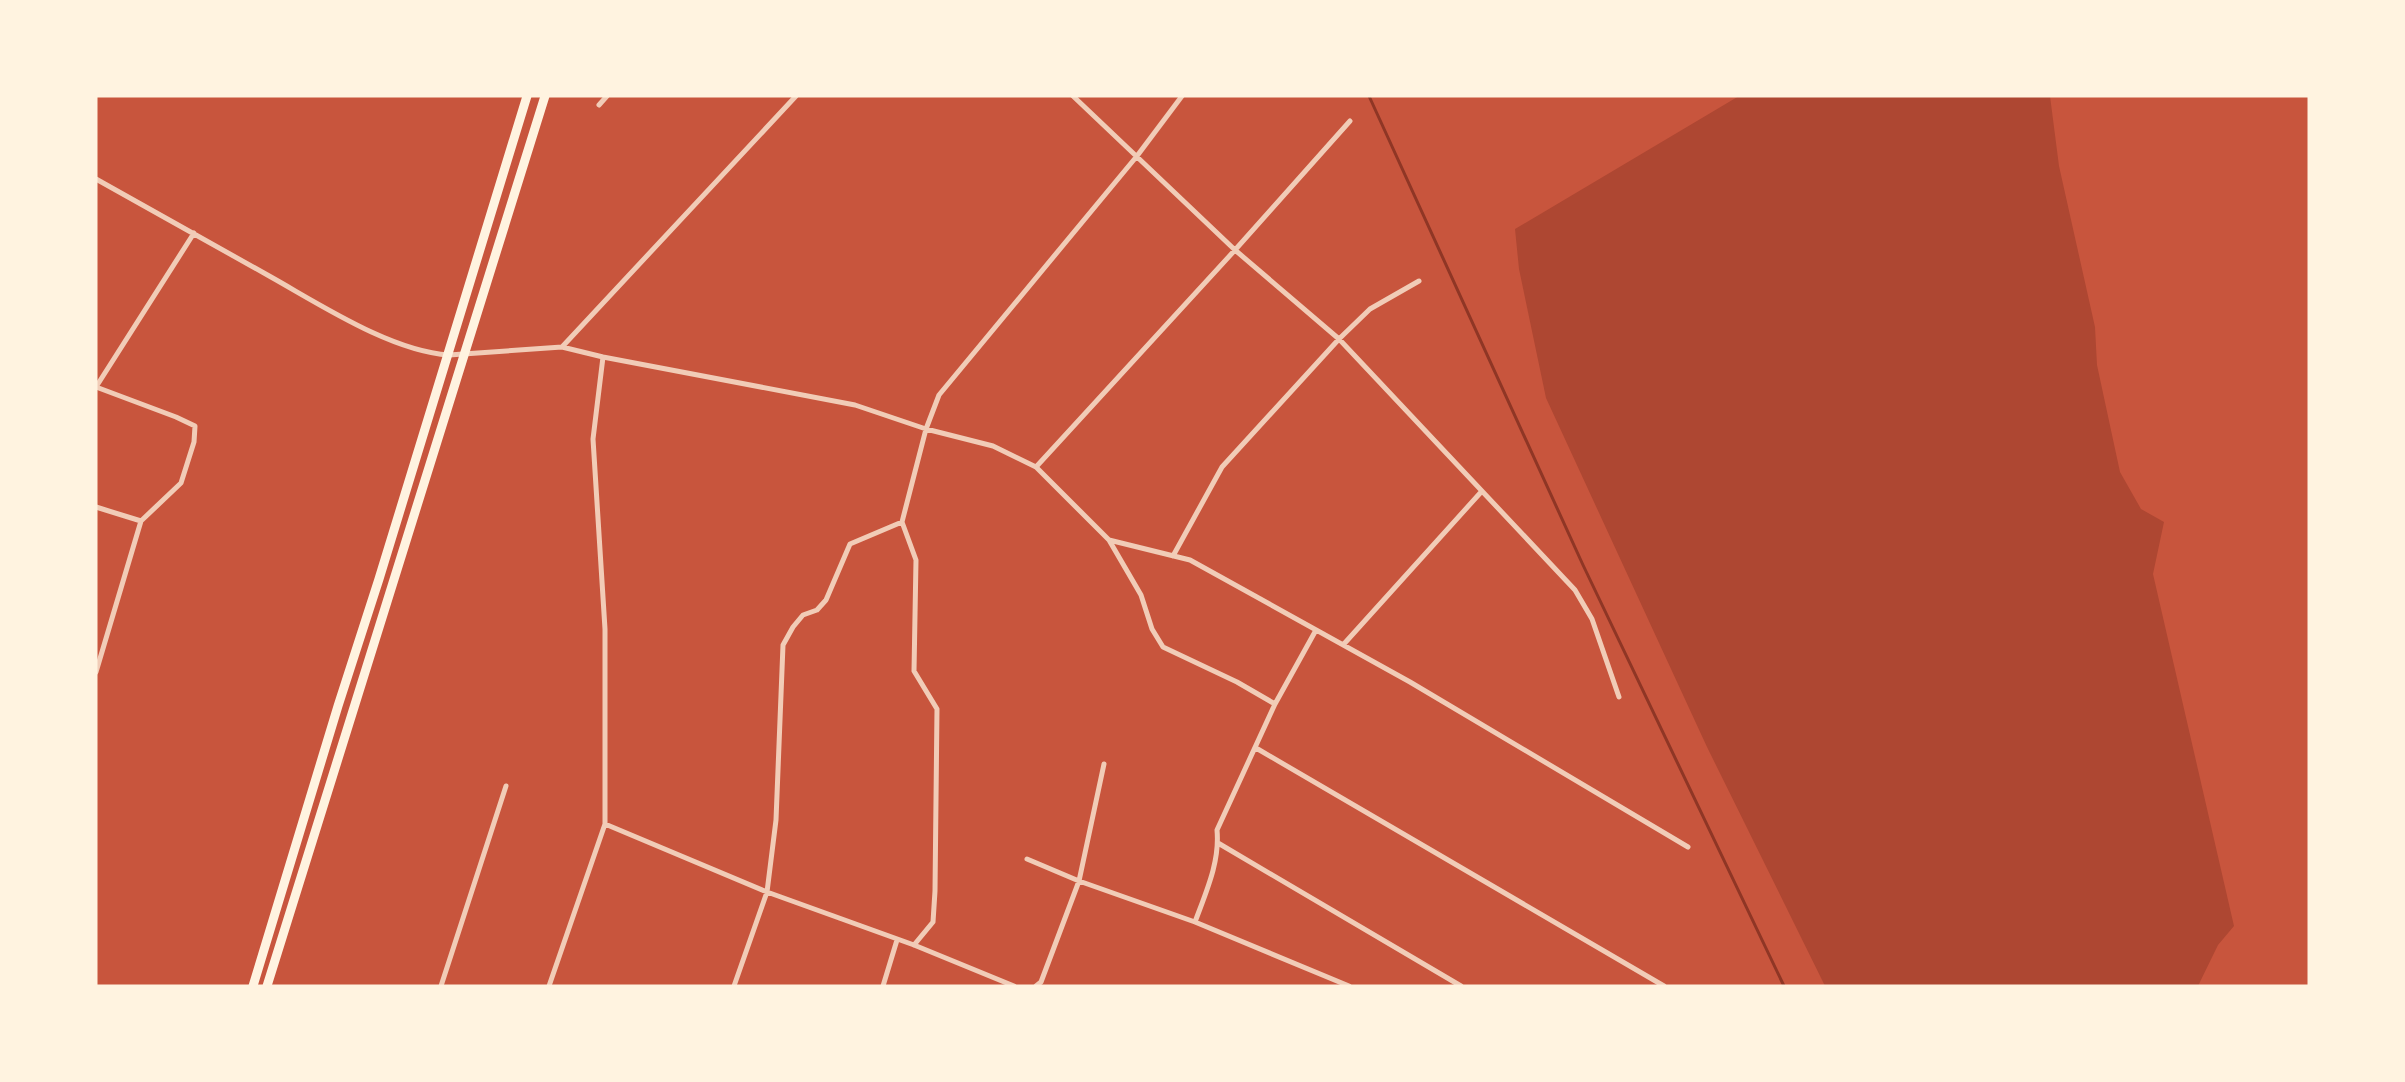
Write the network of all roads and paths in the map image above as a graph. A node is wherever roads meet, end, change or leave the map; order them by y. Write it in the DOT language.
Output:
graph roads {
  1 [pos="528,96"];
  2 [pos="545,96"];
  3 [pos="607,96"];
  4 [pos="796,96"];
  5 [pos="1073,96"];
  6 [pos="1182,96"];
  7 [pos="600,105"];
  8 [pos="1350,121"];
  9 [pos="1137,156"];
  10 [pos="96,179"];
  11 [pos="194,233"];
  12 [pos="1235,250"];
  13 [pos="1419,281"];
  14 [pos="1339,339"];
  15 [pos="562,347"];
  16 [pos="464,352"];
  17 [pos="449,355"];
  18 [pos="603,357"];
  19 [pos="96,387"];
  20 [pos="926,429"];
  21 [pos="1036,467"];
  22 [pos="1482,491"];
  23 [pos="96,507"];
  24 [pos="141,520"];
  25 [pos="902,522"];
  26 [pos="1109,540"];
  27 [pos="1173,556"];
  28 [pos="1316,630"];
  29 [pos="1343,645"];
  30 [pos="96,672"];
  31 [pos="1619,697"];
  32 [pos="1275,704"];
  33 [pos="1256,748"];
  34 [pos="1104,764"];
  35 [pos="506,786"];
  36 [pos="605,825"];
  37 [pos="1218,843"];
  38 [pos="1688,847"];
  39 [pos="1027,859"];
  40 [pos="1079,881"];
  41 [pos="767,892"];
  42 [pos="1195,922"];
  43 [pos="897,940"];
  44 [pos="914,945"];
  45 [pos="253,986"];
  46 [pos="267,986"];
  47 [pos="441,986"];
  48 [pos="549,986"];
  49 [pos="734,986"];
  50 [pos="883,986"];
  51 [pos="1014,986"];
  52 [pos="1036,986"];
  53 [pos="1349,986"];
  54 [pos="1461,986"];
  55 [pos="1664,986"];
  1 -- 17 [label="highway"];
  2 -- 16 [label="highway"];
  3 -- 7 [label="street"];
  4 -- 15 [label="street"];
  5 -- 9 [label="street"];
  6 -- 9 [label="street"];
  8 -- 12 [label="street"];
  9 -- 12 [label="street"];
  9 -- 20 [label="street"];
  10 -- 11 [label="street"];
  11 -- 17 [label="street"];
  11 -- 19 [label="street"];
  12 -- 14 [label="street"];
  12 -- 21 [label="street"];
  13 -- 14 [label="street"];
  14 -- 22 [label="street"];
  14 -- 27 [label="street"];
  15 -- 16 [label="street"];
  15 -- 18 [label="street"];
  16 -- 17 [label="street"];
  16 -- 46 [label="highway"];
  17 -- 45 [label="highway"];
  18 -- 20 [label="street"];
  18 -- 36 [label="street"];
  19 -- 24 [label="street"];
  20 -- 21 [label="street"];
  20 -- 25 [label="street"];
  21 -- 26 [label="street"];
  22 -- 29 [label="street"];
  22 -- 31 [label="street"];
  23 -- 24 [label="street"];
  24 -- 30 [label="street"];
  25 -- 41 [label="street"];
  25 -- 44 [label="street"];
  26 -- 27 [label="street"];
  26 -- 32 [label="street"];
  27 -- 28 [label="street"];
  28 -- 29 [label="street"];
  28 -- 32 [label="street"];
  29 -- 38 [label="street"];
  32 -- 33 [label="street"];
  33 -- 37 [label="street"];
  33 -- 55 [label="street"];
  34 -- 40 [label="street"];
  35 -- 47 [label="street"];
  36 -- 41 [label="street"];
  36 -- 48 [label="street"];
  37 -- 42 [label="street"];
  37 -- 54 [label="street"];
  39 -- 40 [label="street"];
  40 -- 42 [label="street"];
  40 -- 52 [label="street"];
  41 -- 43 [label="street"];
  41 -- 49 [label="street"];
  42 -- 53 [label="street"];
  43 -- 44 [label="street"];
  43 -- 50 [label="street"];
  44 -- 51 [label="street"];
}
